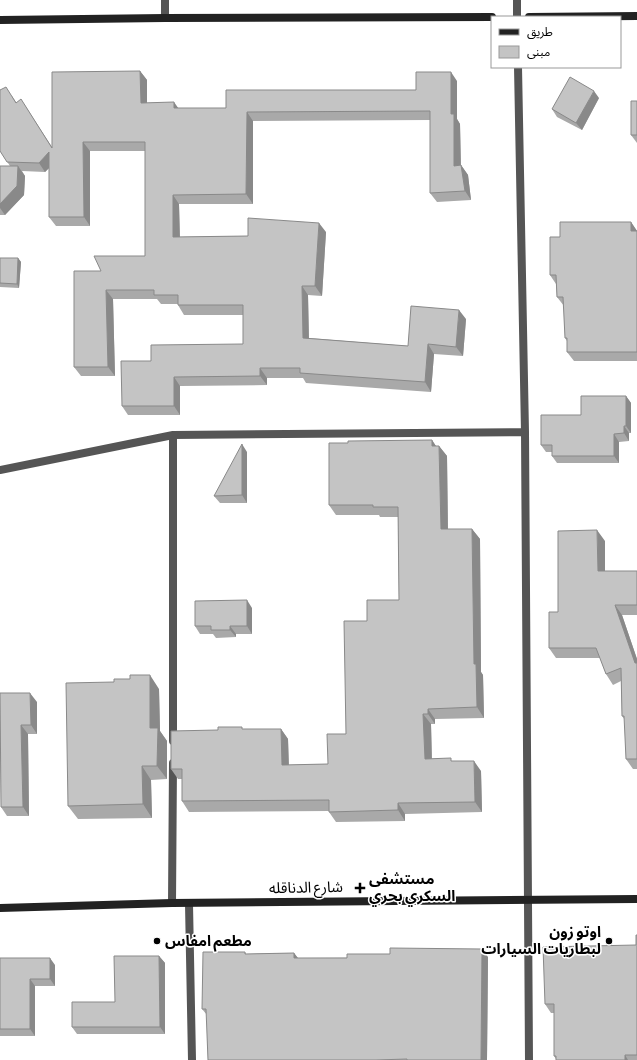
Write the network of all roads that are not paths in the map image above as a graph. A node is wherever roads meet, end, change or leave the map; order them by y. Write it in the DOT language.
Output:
graph roads {
  1 [pos="165,0"];
  2 [pos="517,0"];
  3 [pos="517,16"];
  4 [pos="621,16"];
  5 [pos="637,16"];
  6 [pos="491,17"];
  7 [pos="165,18"];
  8 [pos="0,20"];
  9 [pos="518,68"];
  10 [pos="525,432"];
  11 [pos="173,435"];
  12 [pos="0,470"];
  13 [pos="637,898"];
  14 [pos="527,900"];
  15 [pos="172,903"];
  16 [pos="189,904"];
  17 [pos="0,908"];
  18 [pos="192,1060"];
  19 [pos="529,1060"];
  1 -- 7 [label="street"];
  2 -- 3 [label="street"];
  4 -- 5 [label="street"];
  6 -- 7 [label="street"];
  7 -- 8 [label="street"];
  9 -- 10 [label="street"];
  10 -- 11 [label="street"];
  10 -- 14 [label="street"];
  11 -- 12 [label="street"];
  11 -- 15 [label="street"];
  13 -- 14 [label="street, شارع الدناقله"];
  14 -- 16 [label="street, شارع الدناقله"];
  14 -- 19 [label="street"];
  15 -- 16 [label="street, شارع الدناقله"];
  15 -- 17 [label="street, شارع الدناقله"];
  16 -- 18 [label="street"];
}
